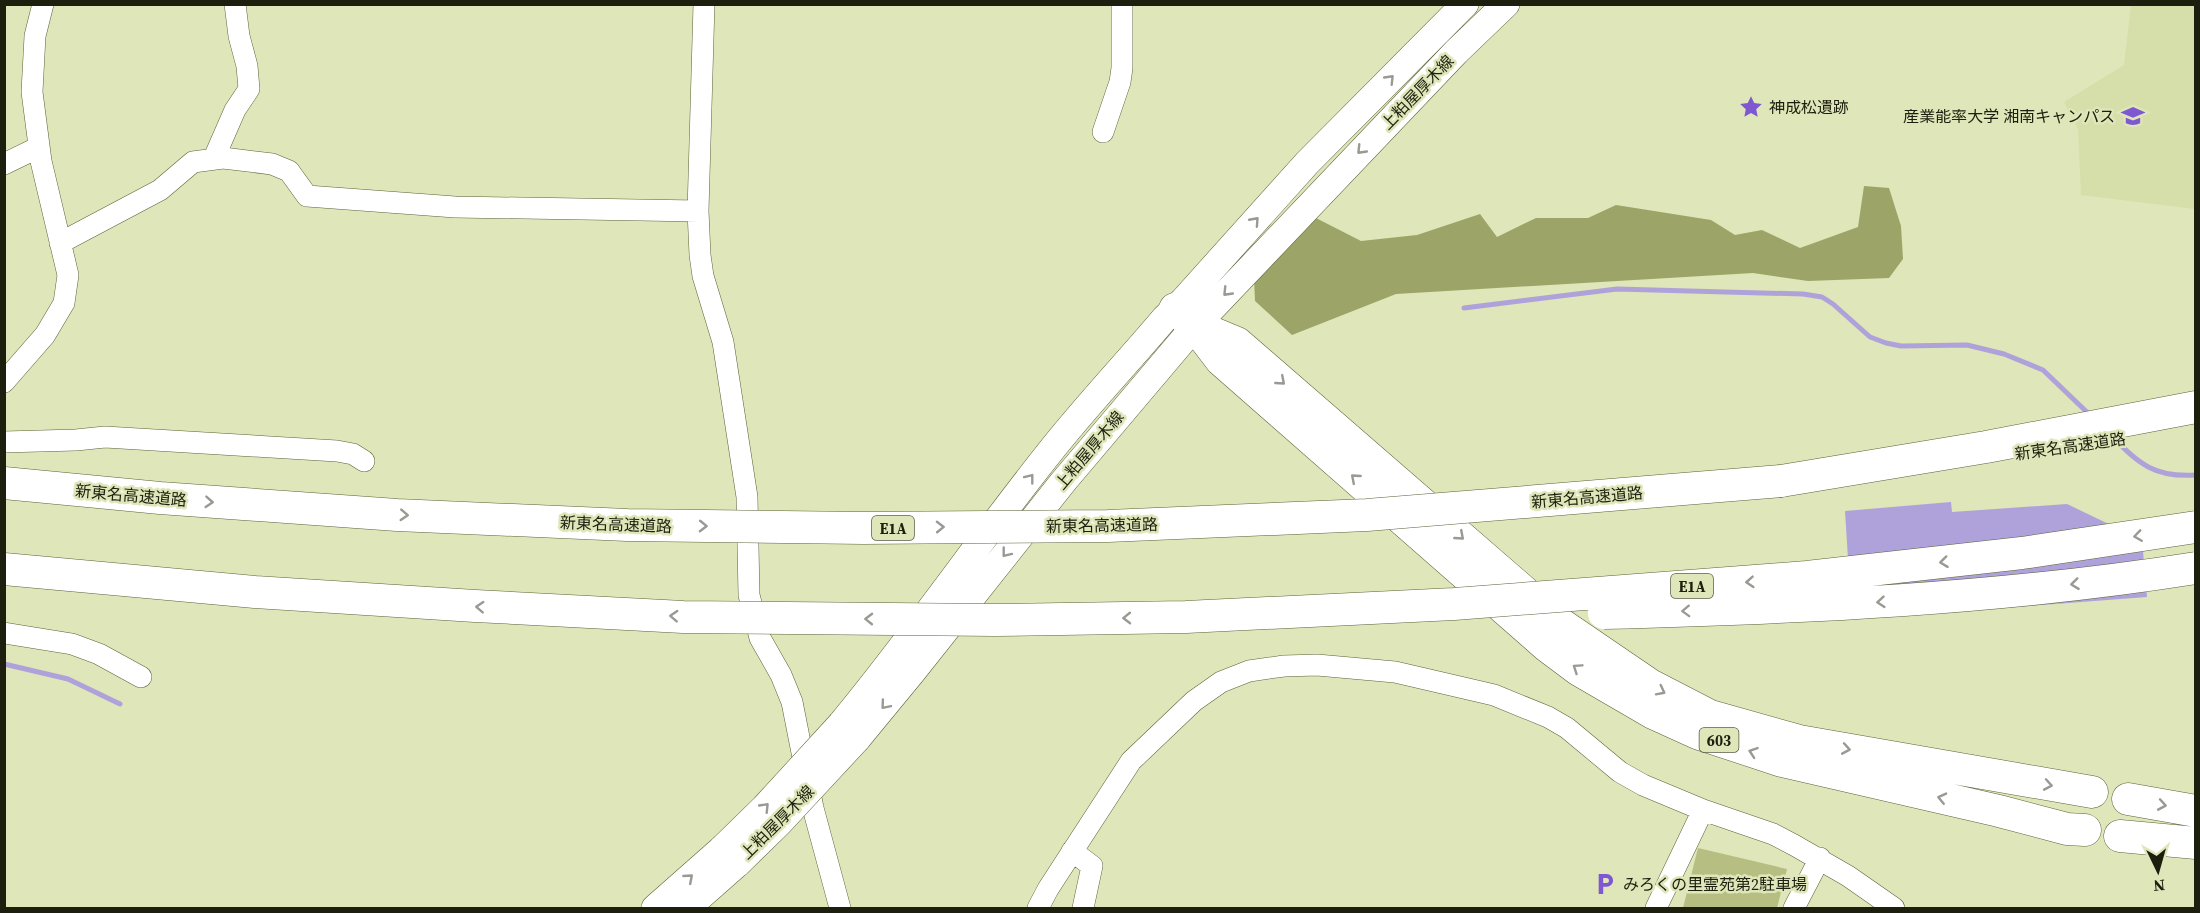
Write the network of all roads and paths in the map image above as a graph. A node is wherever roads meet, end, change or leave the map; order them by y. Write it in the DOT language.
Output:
graph roads {
  1 [pos="43,4"];
  2 [pos="235,4"];
  3 [pos="704,4"];
  4 [pos="1122,4"];
  5 [pos="1465,4"];
  6 [pos="1506,4"];
  7 [pos="1102,132"];
  8 [pos="39,147"];
  9 [pos="214,158"];
  10 [pos="4,164"];
  11 [pos="698,211"];
  12 [pos="60,243"];
  13 [pos="1185,317"];
  14 [pos="4,382"];
  15 [pos="2196,407"];
  16 [pos="2196,428"];
  17 [pos="4,442"];
  18 [pos="364,461"];
  19 [pos="1781,481"];
  20 [pos="4,483"];
  21 [pos="2196,527"];
  22 [pos="2196,568"];
  23 [pos="4,569"];
  24 [pos="1487,577"];
  25 [pos="1186,617"];
  26 [pos="4,633"];
  27 [pos="141,677"];
  28 [pos="2092,792"];
  29 [pos="2128,799"];
  30 [pos="1703,810"];
  31 [pos="2196,811"];
  32 [pos="2085,830"];
  33 [pos="2120,836"];
  34 [pos="2196,843"];
  35 [pos="1072,851"];
  36 [pos="730,855"];
  37 [pos="1820,858"];
  38 [pos="655,909"];
  39 [pos="687,909"];
  40 [pos="840,909"];
  41 [pos="1038,909"];
  42 [pos="1083,909"];
  43 [pos="1656,909"];
  44 [pos="1794,909"];
  45 [pos="1894,909"];
  1 -- 8 [label="street"];
  2 -- 9 [label="street"];
  3 -- 11 [label="street"];
  4 -- 7 [label="street"];
  13 -- 5 [label="main road, 上粕屋厚木線, one-way"];
  6 -- 13 [label="main road, 上粕屋厚木線, one-way"];
  8 -- 10 [label="street"];
  8 -- 12 [label="street"];
  9 -- 11 [label="street"];
  9 -- 12 [label="street"];
  11 -- 40 [label="street"];
  12 -- 14 [label="street"];
  13 -- 24 [label="highway, 603"];
  13 -- 36 [label="main road, 上粕屋厚木線, bridge"];
  15 -- 19 [label="highway"];
  16 -- 19 [label="highway, 新東名高速道路 / E1A"];
  17 -- 18 [label="street"];
  20 -- 19 [label="highway, 新東名高速道路 / E1A, one-way, bridge"];
  21 -- 25 [label="highway, E1A, one-way, bridge"];
  22 -- 25 [label="highway, one-way, bridge"];
  25 -- 23 [label="highway, E1A, one-way, bridge"];
  24 -- 28 [label="highway, 603, one-way"];
  32 -- 24 [label="highway, 603, one-way"];
  26 -- 27 [label="street"];
  29 -- 31 [label="highway, one-way"];
  30 -- 35 [label="street"];
  30 -- 37 [label="street"];
  30 -- 43 [label="street"];
  33 -- 34 [label="highway"];
  35 -- 41 [label="street"];
  35 -- 42 [label="street"];
  38 -- 36 [label="main road, 上粕屋厚木線, one-way"];
  36 -- 39 [label="main road, 上粕屋厚木線"];
  37 -- 44 [label="street"];
  37 -- 45 [label="street"];
}
